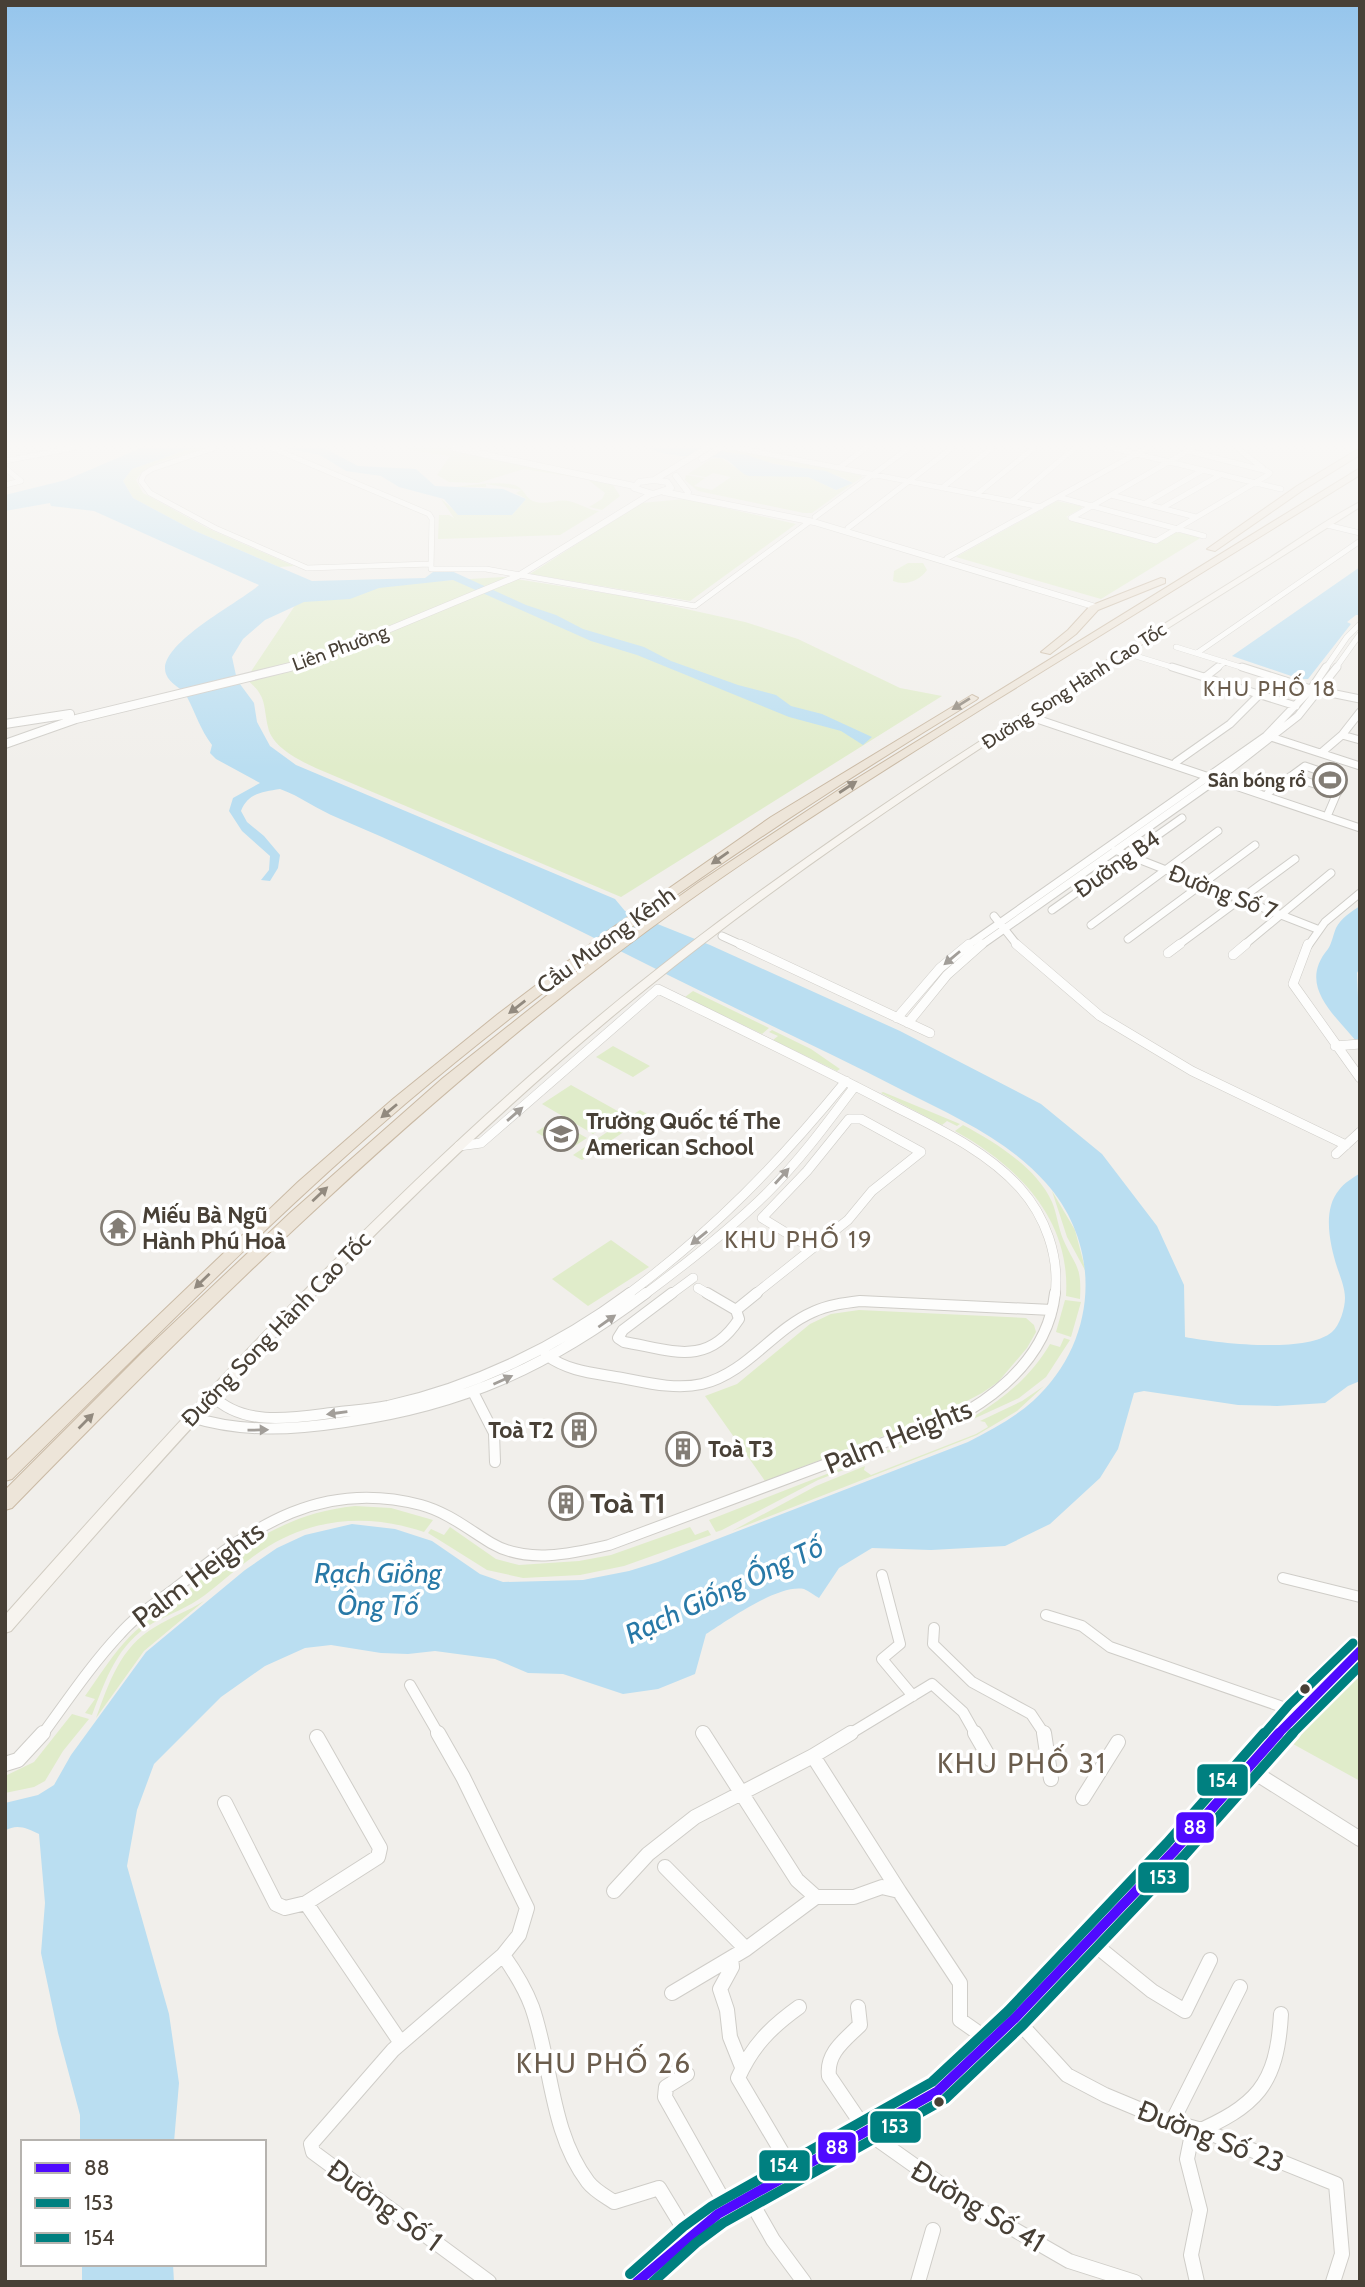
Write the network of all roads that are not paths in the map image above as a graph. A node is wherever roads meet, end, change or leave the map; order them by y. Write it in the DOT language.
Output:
graph roads {
  1 [pos="276,555"];
  2 [pos="431,555"];
  3 [pos="550,555"];
  4 [pos="765,555"];
  5 [pos="931,555"];
  6 [pos="948,555"];
  7 [pos="1209,555"];
  8 [pos="1212,555"];
  9 [pos="1215,555"];
  10 [pos="1218,555"];
  11 [pos="1280,555"];
  12 [pos="1340,555"];
  13 [pos="536,556"];
  14 [pos="545,558"];
  15 [pos="942,558"];
  16 [pos="431,564"];
  17 [pos="1190,569"];
  18 [pos="508,574"];
  19 [pos="518,576"];
  20 [pos="1161,582"];
  21 [pos="1099,605"];
  22 [pos="1360,624"];
  23 [pos="1360,634"];
  24 [pos="1176,647"];
  25 [pos="1046,652"];
  26 [pos="1126,653"];
  27 [pos="1197,653"];
  28 [pos="1225,662"];
  29 [pos="285,666"];
  30 [pos="1204,677"];
  31 [pos="1311,689"];
  32 [pos="1320,691"];
  33 [pos="1259,695"];
  34 [pos="1360,699"];
  35 [pos="119,706"];
  36 [pos="1296,706"];
  37 [pos="1028,716"];
  38 [pos="1358,716"];
  39 [pos="5,724"];
  40 [pos="1342,734"];
  41 [pos="1269,737"];
  42 [pos="1360,740"];
  43 [pos="9,743"];
  44 [pos="1321,753"];
  45 [pos="1360,766"];
  46 [pos="1291,776"];
  47 [pos="1214,777"];
  48 [pos="1338,792"];
  49 [pos="1268,793"];
  50 [pos="1328,814"];
  51 [pos="1182,818"];
  52 [pos="1360,826"];
  53 [pos="1218,831"];
  54 [pos="1255,845"];
  55 [pos="1115,850"];
  56 [pos="1129,855"];
  57 [pos="1295,859"];
  58 [pos="1165,870"];
  59 [pos="790,873"];
  60 [pos="1331,873"];
  61 [pos="1202,884"];
  62 [pos="1360,893"];
  63 [pos="1241,899"];
  64 [pos="1052,910"];
  65 [pos="1281,915"];
  66 [pos="999,922"];
  67 [pos="1091,925"];
  68 [pos="1317,929"];
  69 [pos="722,936"];
  70 [pos="1128,939"];
  71 [pos="1168,954"];
  72 [pos="1233,955"];
  73 [pos="897,1018"];
  74 [pos="908,1023"];
  75 [pos="930,1033"];
  76 [pos="1360,1044"];
  77 [pos="1335,1046"];
  78 [pos="449,1070"];
  79 [pos="1360,1078"];
  80 [pos="851,1083"];
  81 [pos="1360,1132"];
  82 [pos="1346,1145"];
  83 [pos="458,1146"];
  84 [pos="1336,1154"];
  85 [pos="811,1248"];
  86 [pos="669,1269"];
  87 [pos="692,1284"];
  88 [pos="736,1310"];
  89 [pos="1052,1310"];
  90 [pos="541,1350"];
  91 [pos="550,1358"];
  92 [pos="473,1392"];
  93 [pos="212,1395"];
  94 [pos="191,1417"];
  95 [pos="495,1462"];
  96 [pos="5,1474"];
  97 [pos="5,1503"];
  98 [pos="882,1575"];
  99 [pos="1283,1578"];
  100 [pos="1360,1597"];
  101 [pos="1046,1615"];
  102 [pos="5,1626"];
  103 [pos="934,1628"];
  104 [pos="1359,1653"];
  105 [pos="410,1685"];
  106 [pos="913,1696"];
  107 [pos="1297,1712"];
  108 [pos="703,1733"];
  109 [pos="317,1737"];
  110 [pos="1118,1742"];
  111 [pos="813,1756"];
  112 [pos="990,1759"];
  113 [pos="5,1764"];
  114 [pos="1247,1766"];
  115 [pos="1051,1779"];
  116 [pos="743,1793"];
  117 [pos="1083,1798"];
  118 [pos="225,1803"];
  119 [pos="1360,1839"];
  120 [pos="665,1867"];
  121 [pos="614,1891"];
  122 [pos="899,1891"];
  123 [pos="816,1898"];
  124 [pos="306,1903"];
  125 [pos="1089,1940"];
  126 [pos="746,1949"];
  127 [pos="503,1955"];
  128 [pos="731,1958"];
  129 [pos="1210,1960"];
  130 [pos="1240,1987"];
  131 [pos="672,1993"];
  132 [pos="799,2007"];
  133 [pos="858,2007"];
  134 [pos="1281,2014"];
  135 [pos="1015,2018"];
  136 [pos="990,2041"];
  137 [pos="401,2043"];
  138 [pos="742,2067"];
  139 [pos="688,2074"];
  140 [pos="1172,2122"];
  141 [pos="1202,2130"];
  142 [pos="867,2132"];
  143 [pos="793,2171"];
  144 [pos="749,2198"];
  145 [pos="727,2207"];
  146 [pos="933,2230"];
  147 [pos="688,2235"];
  148 [pos="489,2282"];
  149 [pos="637,2282"];
  150 [pos="804,2282"];
  151 [pos="918,2282"];
  152 [pos="1135,2282"];
  153 [pos="1197,2282"];
  154 [pos="1333,2282"];
  1 -- 16 [label="street"];
  2 -- 16 [label="street"];
  3 -- 14 [label="street, Liên Phường"];
  4 -- 19 [label="street"];
  5 -- 15 [label="street"];
  6 -- 15 [label="street"];
  7 -- 17 [label="highway"];
  8 -- 17 [label="highway"];
  9 -- 17 [label="highway"];
  10 -- 17 [label="highway"];
  11 -- 26 [label="main road, Đường Song Hành Cao Tốc"];
  12 -- 27 [label="street"];
  13 -- 14 [label="street"];
  13 -- 18 [label="street, Liên Phường"];
  14 -- 19 [label="street, Liên Phường"];
  15 -- 21 [label="street"];
  16 -- 18 [label="street"];
  17 -- 20 [label="highway"];
  78 -- 17 [label="highway, Cầu Mương Kênh, one-way"];
  18 -- 19 [label="street"];
  18 -- 29 [label="street, Liên Phường"];
  19 -- 29 [label="street, Liên Phường"];
  20 -- 21 [label="highway"];
  20 -- 25 [label="highway"];
  21 -- 25 [label="highway"];
  22 -- 31 [label="street"];
  23 -- 32 [label="street"];
  24 -- 27 [label="street"];
  25 -- 78 [label="highway, Cầu Mương Kênh, one-way"];
  26 -- 30 [label="street"];
  26 -- 37 [label="main road, Đường Song Hành Cao Tốc"];
  27 -- 28 [label="street"];
  28 -- 30 [label="street"];
  28 -- 31 [label="street"];
  29 -- 35 [label="street, Liên Phường"];
  30 -- 33 [label="street"];
  31 -- 32 [label="street"];
  31 -- 36 [label="street"];
  32 -- 34 [label="street"];
  32 -- 41 [label="street"];
  33 -- 36 [label="street"];
  33 -- 47 [label="street"];
  35 -- 39 [label="street, Liên Phường"];
  35 -- 43 [label="street, Liên Phường"];
  36 -- 41 [label="street"];
  37 -- 47 [label="street"];
  37 -- 59 [label="main road, Đường Song Hành Cao Tốc"];
  38 -- 40 [label="street"];
  39 -- 43 [label="street"];
  40 -- 42 [label="street"];
  40 -- 44 [label="street"];
  41 -- 44 [label="street"];
  41 -- 47 [label="street"];
  44 -- 45 [label="street"];
  46 -- 48 [label="street"];
  46 -- 48 [label="street"];
  46 -- 49 [label="street"];
  47 -- 49 [label="street"];
  47 -- 52 [label="street"];
  47 -- 55 [label="street"];
  47 -- 66 [label="street"];
  48 -- 50 [label="street"];
  49 -- 50 [label="street"];
  50 -- 52 [label="street"];
  51 -- 56 [label="street, Đường B4"];
  53 -- 58 [label="street"];
  54 -- 61 [label="street"];
  55 -- 56 [label="street, Đường Số 7"];
  55 -- 66 [label="street"];
  56 -- 58 [label="street, Đường Số 7"];
  56 -- 64 [label="street, Đường B4"];
  57 -- 63 [label="street"];
  58 -- 61 [label="street, Đường Số 7"];
  58 -- 67 [label="street"];
  59 -- 83 [label="main road, Đường Song Hành Cao Tốc"];
  60 -- 65 [label="street"];
  61 -- 63 [label="street, Đường Số 7"];
  61 -- 70 [label="street"];
  62 -- 68 [label="street"];
  63 -- 65 [label="street, Đường Số 7"];
  63 -- 71 [label="street"];
  65 -- 68 [label="street, Đường Số 7"];
  65 -- 72 [label="street"];
  66 -- 73 [label="street, one-way"];
  66 -- 74 [label="street"];
  66 -- 82 [label="street"];
  68 -- 77 [label="street"];
  69 -- 73 [label="street"];
  73 -- 74 [label="street"];
  74 -- 75 [label="street"];
  76 -- 77 [label="street"];
  77 -- 79 [label="street"];
  78 -- 96 [label="highway, one-way"];
  97 -- 78 [label="highway, one-way"];
  83 -- 80 [label="street, Palm Heights, one-way"];
  80 -- 86 [label="street"];
  80 -- 89 [label="street, Palm Heights"];
  81 -- 82 [label="street"];
  82 -- 84 [label="street"];
  83 -- 93 [label="main road, Đường Song Hành Cao Tốc"];
  85 -- 85 [label="street"];
  85 -- 88 [label="street"];
  86 -- 87 [label="street"];
  86 -- 90 [label="street"];
  91 -- 86 [label="street, one-way"];
  87 -- 88 [label="street"];
  87 -- 88 [label="street"];
  89 -- 91 [label="street"];
  89 -- 113 [label="street, Palm Heights"];
  90 -- 91 [label="street"];
  90 -- 93 [label="street, one-way"];
  92 -- 91 [label="street, one-way"];
  94 -- 92 [label="street, one-way"];
  92 -- 95 [label="street"];
  93 -- 94 [label="main road, Đường Song Hành Cao Tốc"];
  94 -- 102 [label="main road, Đường Song Hành Cao Tốc"];
  98 -- 106 [label="street"];
  99 -- 100 [label="street"];
  101 -- 107 [label="street"];
  103 -- 115 [label="street"];
  104 -- 107 [label="main road"];
  105 -- 127 [label="street"];
  106 -- 111 [label="street"];
  106 -- 112 [label="street"];
  107 -- 114 [label="main road"];
  108 -- 116 [label="street"];
  109 -- 124 [label="street"];
  110 -- 117 [label="street"];
  111 -- 116 [label="street"];
  111 -- 122 [label="street"];
  114 -- 119 [label="street"];
  114 -- 125 [label="main road"];
  116 -- 121 [label="street"];
  116 -- 123 [label="street"];
  118 -- 124 [label="street"];
  120 -- 126 [label="street"];
  122 -- 123 [label="street"];
  122 -- 136 [label="street"];
  123 -- 126 [label="street"];
  124 -- 137 [label="street"];
  125 -- 129 [label="street"];
  125 -- 135 [label="main road"];
  126 -- 128 [label="street"];
  127 -- 137 [label="street"];
  127 -- 147 [label="street"];
  128 -- 131 [label="street"];
  128 -- 138 [label="street"];
  130 -- 140 [label="street"];
  132 -- 138 [label="street"];
  133 -- 142 [label="street, Đường Số 41"];
  134 -- 141 [label="street"];
  135 -- 136 [label="main road"];
  135 -- 140 [label="street, Đường Số 23"];
  136 -- 142 [label="main road"];
  137 -- 148 [label="street, Đường Số 1"];
  138 -- 143 [label="street"];
  139 -- 145 [label="street"];
  140 -- 141 [label="street, Đường Số 23"];
  141 -- 153 [label="street"];
  141 -- 154 [label="street, Đường Số 23"];
  142 -- 143 [label="main road"];
  142 -- 152 [label="street, Đường Số 41"];
  143 -- 144 [label="main road"];
  144 -- 145 [label="main road"];
  144 -- 150 [label="street"];
  145 -- 147 [label="main road"];
  146 -- 151 [label="street"];
  147 -- 149 [label="main road"];
}
